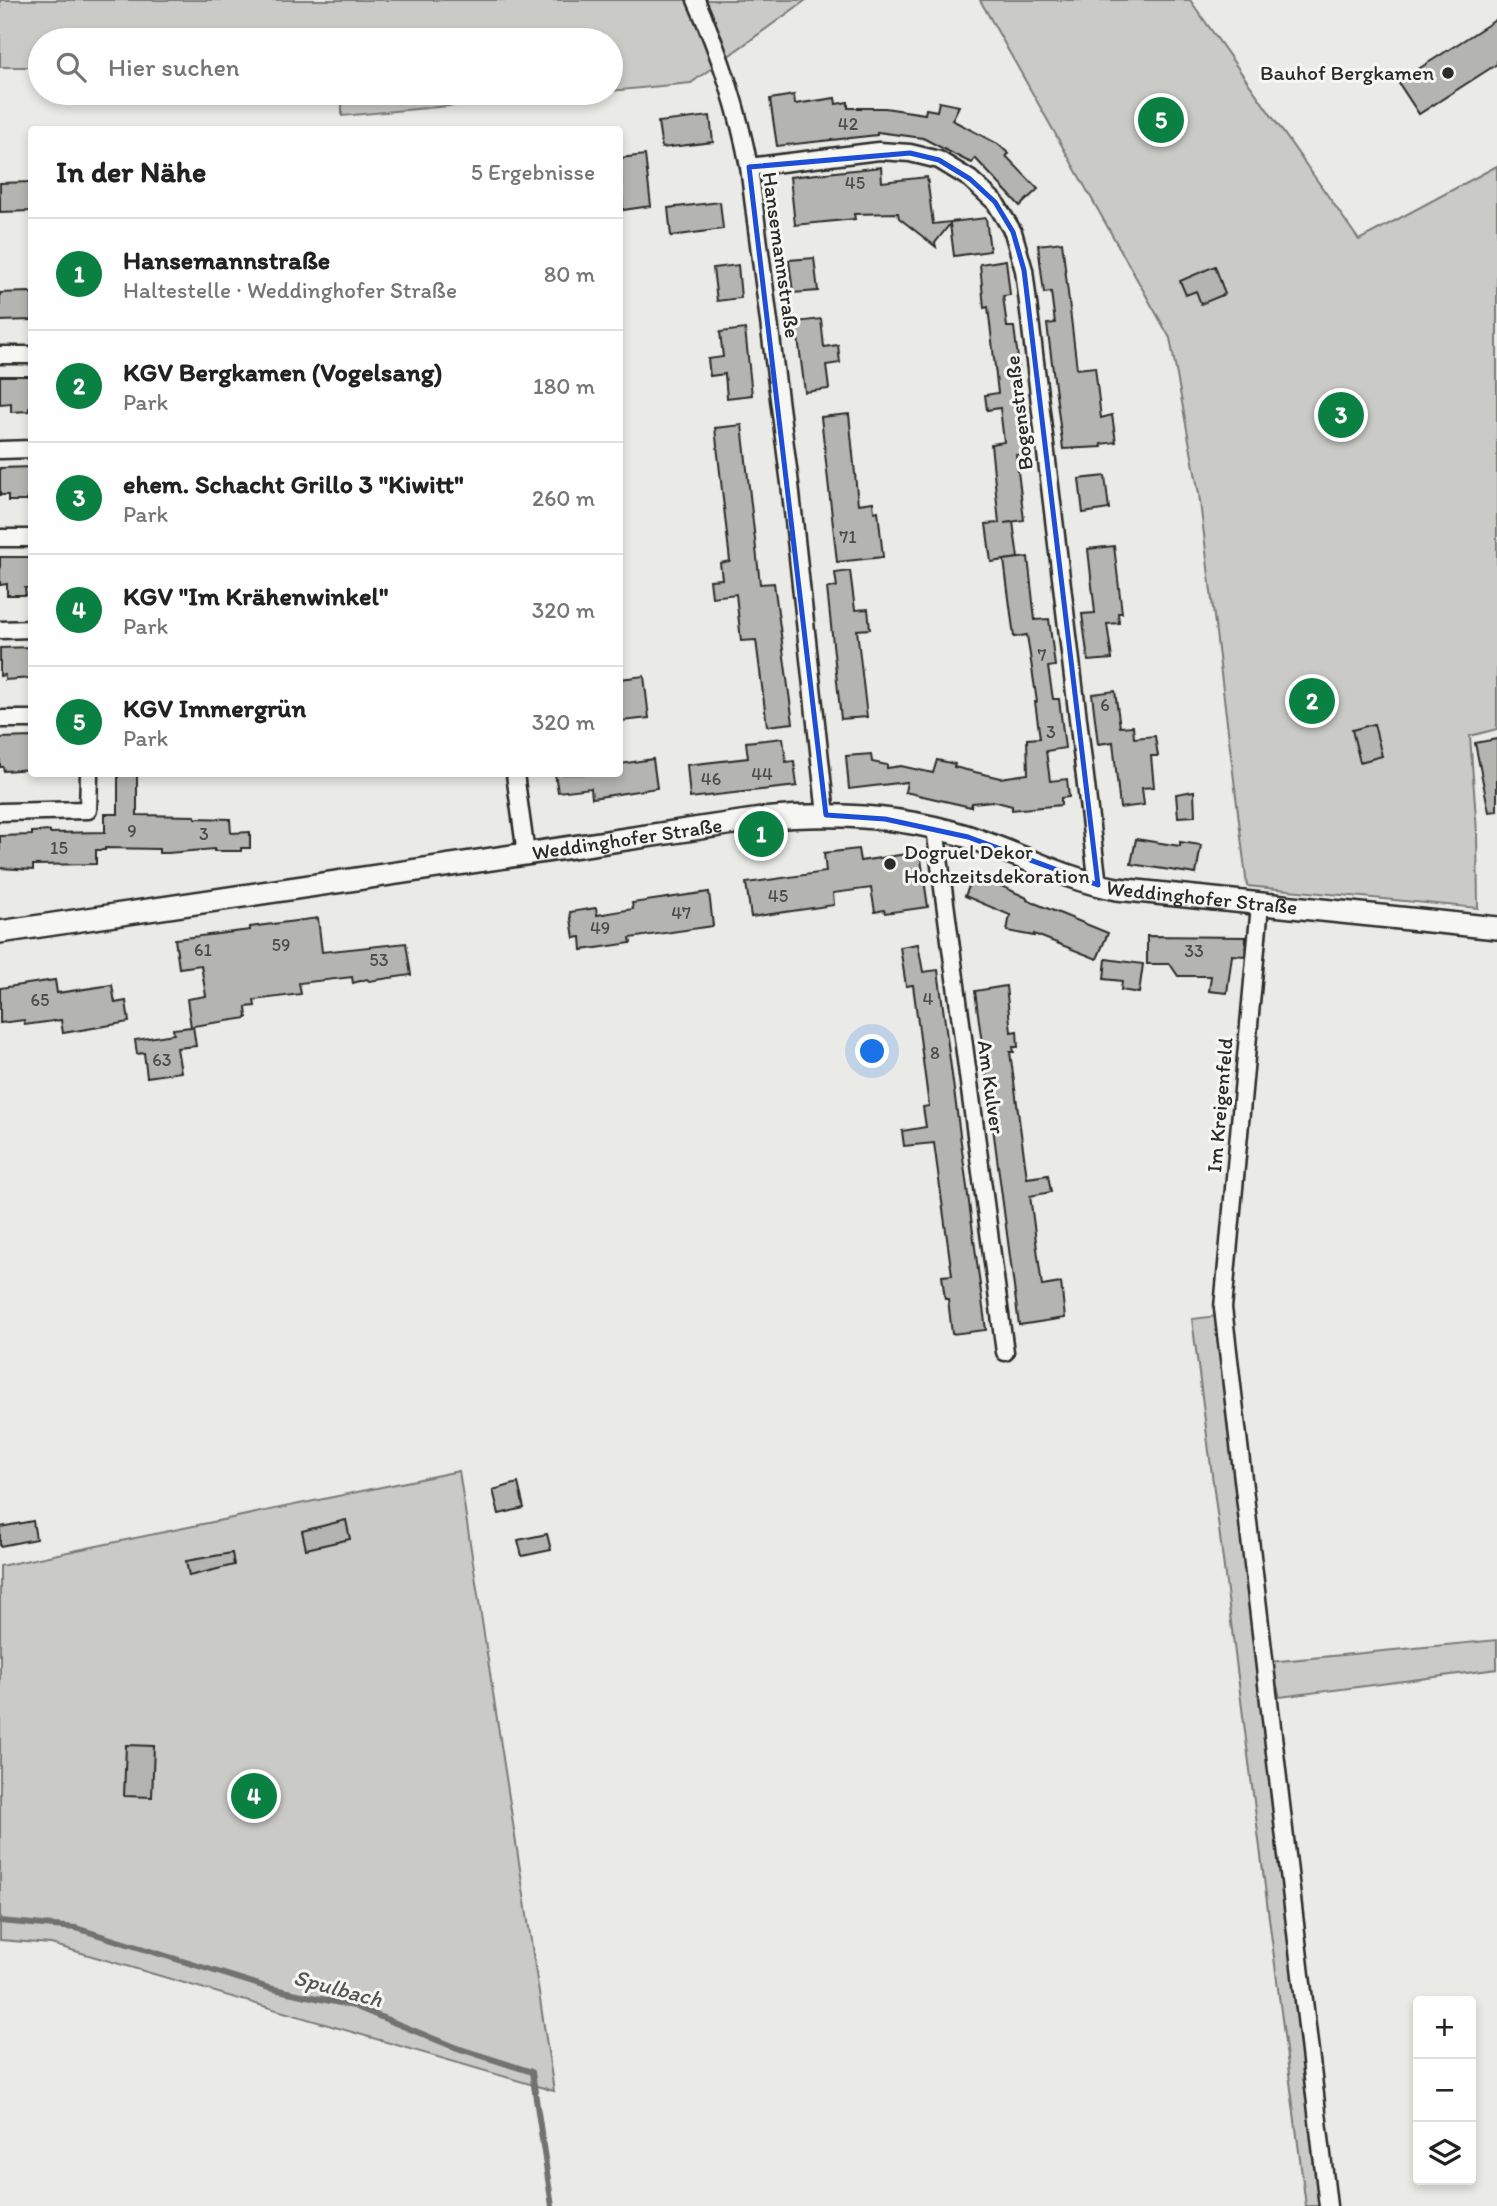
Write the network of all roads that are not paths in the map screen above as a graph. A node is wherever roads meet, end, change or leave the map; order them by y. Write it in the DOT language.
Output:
graph roads {
  1 [pos="696,0"];
  2 [pos="748,167"];
  3 [pos="0,355"];
  4 [pos="28,355"];
  5 [pos="28,449"];
  6 [pos="0,450"];
  7 [pos="0,538"];
  8 [pos="28,538"];
  9 [pos="28,629"];
  10 [pos="0,630"];
  11 [pos="0,719"];
  12 [pos="28,719"];
  13 [pos="89,777"];
  14 [pos="515,777"];
  15 [pos="0,812"];
  16 [pos="826,815"];
  17 [pos="935,828"];
  18 [pos="526,854"];
  19 [pos="1098,885"];
  20 [pos="1260,905"];
  21 [pos="1497,928"];
  22 [pos="0,932"];
  23 [pos="1005,1352"];
  24 [pos="1328,2206"];
  1 -- 2 [label="street, Hansemannstraße"];
  2 -- 16 [label="street, Hansemannstraße"];
  2 -- 19 [label="street, Bogenstraße"];
  3 -- 4 [label="street"];
  5 -- 6 [label="street"];
  7 -- 8 [label="street"];
  9 -- 10 [label="street"];
  11 -- 12 [label="street"];
  13 -- 15 [label="street"];
  14 -- 18 [label="street"];
  16 -- 17 [label="street, Weddinghofer Straße"];
  16 -- 18 [label="street, Weddinghofer Straße"];
  17 -- 19 [label="street, Weddinghofer Straße"];
  17 -- 23 [label="street, Am Kulver"];
  18 -- 22 [label="street, Weddinghofer Straße"];
  19 -- 20 [label="street, Weddinghofer Straße"];
  20 -- 21 [label="street, Weddinghofer Straße"];
  20 -- 24 [label="street, Im Kreigenfeld"];
}
